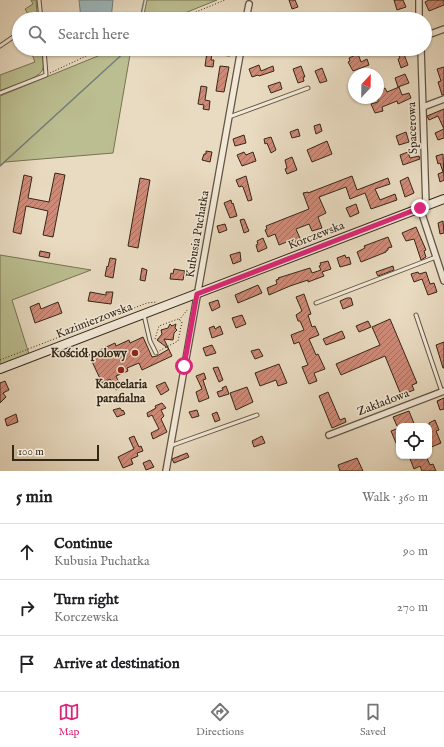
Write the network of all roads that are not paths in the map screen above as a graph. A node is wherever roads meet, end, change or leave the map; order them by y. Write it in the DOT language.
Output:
graph roads {
  1 [pos="39,0"];
  2 [pos="419,0"];
  3 [pos="249,4"];
  4 [pos="40,12"];
  5 [pos="247,12"];
  6 [pos="419,12"];
  7 [pos="444,29"];
  8 [pos="432,33"];
  9 [pos="12,38"];
  10 [pos="0,46"];
  11 [pos="45,56"];
  12 [pos="240,56"];
  13 [pos="420,56"];
  14 [pos="308,88"];
  15 [pos="0,93"];
  16 [pos="444,99"];
  17 [pos="423,107"];
  18 [pos="229,116"];
  19 [pos="444,199"];
  20 [pos="423,207"];
  21 [pos="436,257"];
  22 [pos="444,281"];
  23 [pos="197,294"];
  24 [pos="316,303"];
  25 [pos="142,310"];
  26 [pos="416,315"];
  27 [pos="156,353"];
  28 [pos="0,369"];
  29 [pos="443,391"];
  30 [pos="257,415"];
  31 [pos="329,435"];
  32 [pos="170,446"];
  33 [pos="166,471"];
  1 -- 4 [label="lane"];
  2 -- 6 [label="street"];
  3 -- 5 [label="street"];
  7 -- 8 [label="street"];
  9 -- 10 [label="lane"];
  11 -- 15 [label="lane"];
  12 -- 18 [label="street, Kubusia Puchatka"];
  13 -- 17 [label="street, Spacerowa"];
  14 -- 18 [label="lane"];
  16 -- 17 [label="street"];
  17 -- 20 [label="street, Spacerowa"];
  18 -- 23 [label="street, Kubusia Puchatka"];
  19 -- 20 [label="street, Korczewska"];
  20 -- 21 [label="street, Spacerowa"];
  20 -- 23 [label="street, Korczewska"];
  21 -- 22 [label="street, Spacerowa"];
  21 -- 24 [label="lane"];
  23 -- 25 [label="street, Kazimierzowska"];
  23 -- 32 [label="street, Kubusia Puchatka"];
  25 -- 27 [label="lane"];
  25 -- 28 [label="street, Kazimierzowska"];
  26 -- 29 [label="lane"];
  29 -- 31 [label="street, Zakładowa"];
  30 -- 32 [label="lane"];
  32 -- 33 [label="street, Kubusia Puchatka"];
}
